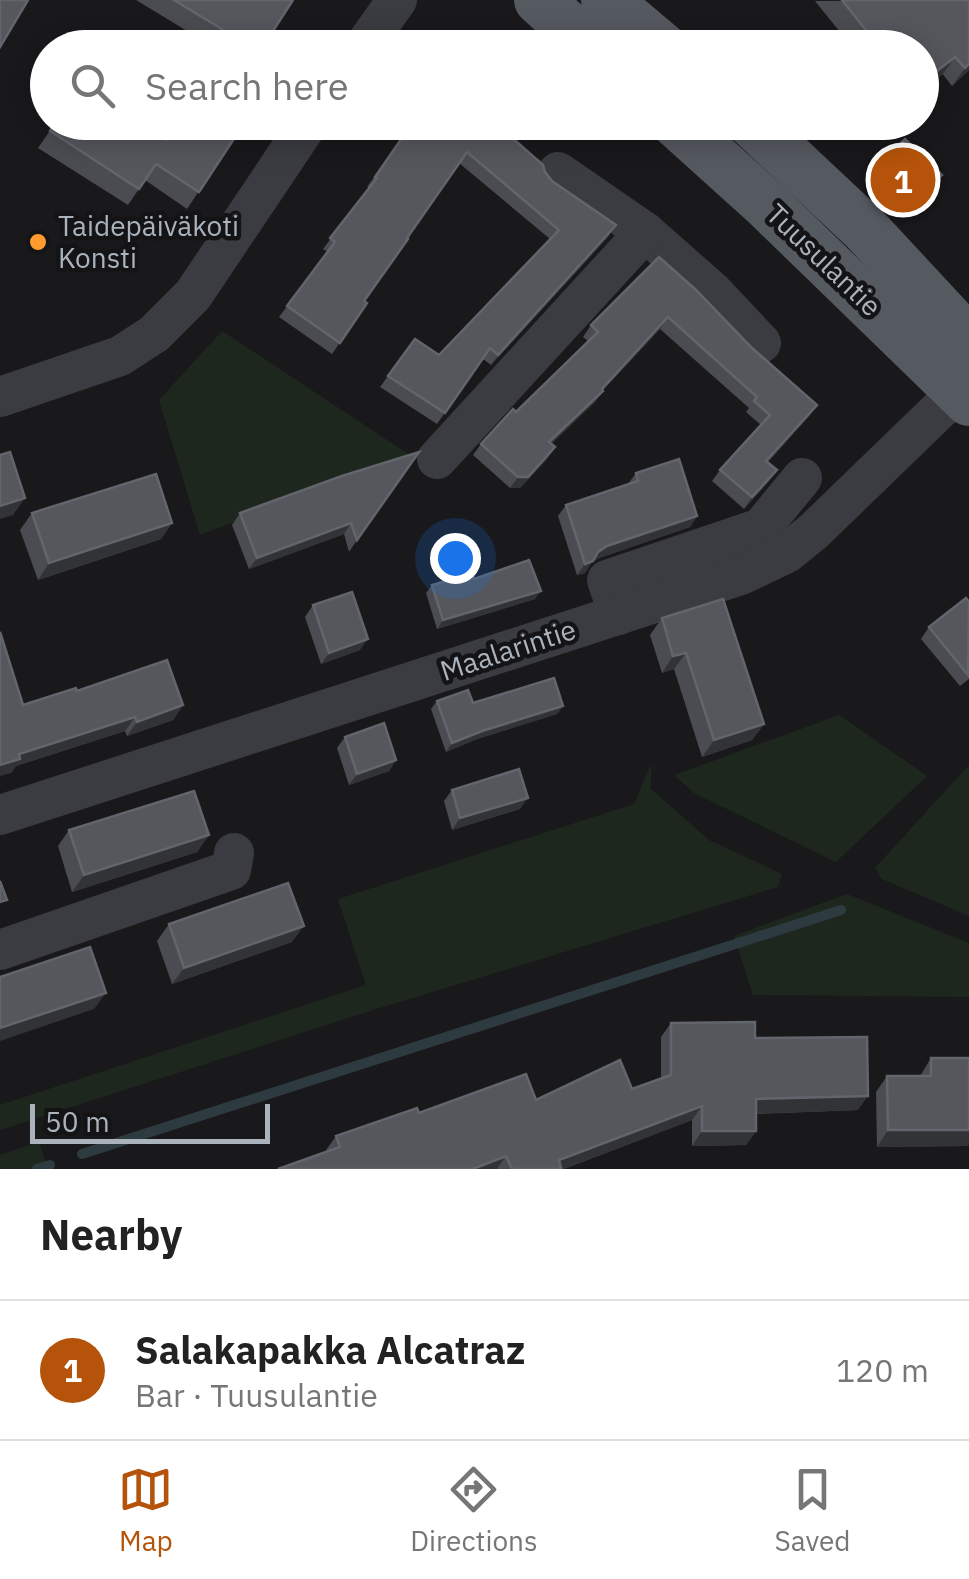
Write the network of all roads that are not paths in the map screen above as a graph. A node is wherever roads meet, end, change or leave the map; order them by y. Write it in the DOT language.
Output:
graph roads {
  1 [pos="397,0"];
  2 [pos="539,0"];
  3 [pos="606,0"];
  4 [pos="375,30"];
  5 [pos="572,30"];
  6 [pos="642,30"];
  7 [pos="297,140"];
  8 [pos="696,140"];
  9 [pos="771,140"];
  10 [pos="558,172"];
  11 [pos="644,232"];
  12 [pos="969,340"];
  13 [pos="761,343"];
  14 [pos="967,388"];
  15 [pos="0,397"];
  16 [pos="437,459"];
  17 [pos="802,478"];
  18 [pos="619,616"];
  19 [pos="0,815"];
  20 [pos="234,853"];
  21 [pos="8,939"];
  1 -- 4 [label="street"];
  2 -- 5 [label="main road"];
  3 -- 6 [label="main road"];
  7 -- 15 [label="street"];
  8 -- 14 [label="main road, Tuusulantie"];
  9 -- 12 [label="main road, Tuusulantie"];
  10 -- 11 [label="street"];
  11 -- 13 [label="street"];
  11 -- 16 [label="street"];
  14 -- 18 [label="street, Maalarintie"];
  17 -- 18 [label="street"];
  18 -- 19 [label="street, Maalarintie"];
  20 -- 21 [label="street"];
}
